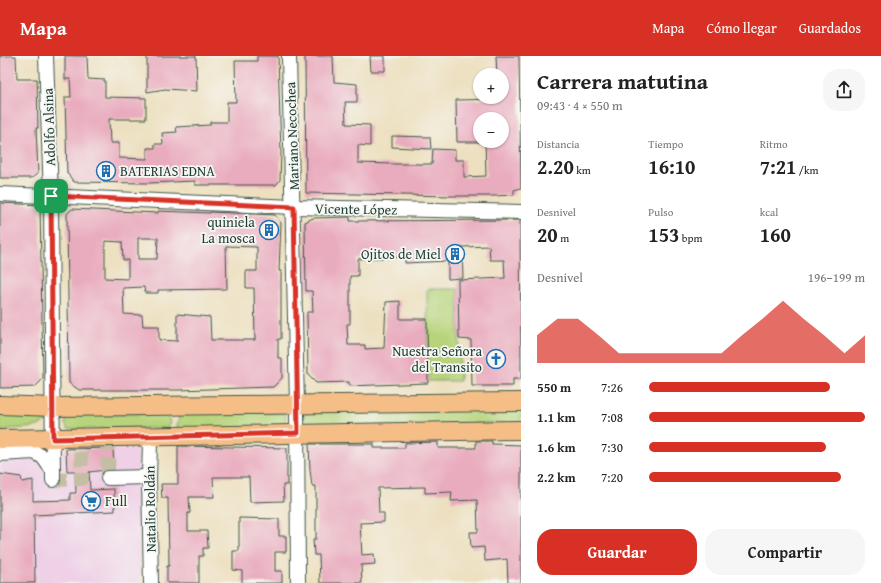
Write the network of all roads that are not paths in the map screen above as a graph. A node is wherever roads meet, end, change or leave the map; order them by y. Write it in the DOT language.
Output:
graph roads {
  1 [pos="46,56"];
  2 [pos="289,56"];
  3 [pos="0,194"];
  4 [pos="51,196"];
  5 [pos="294,207"];
  6 [pos="521,212"];
  7 [pos="521,402"];
  8 [pos="0,405"];
  9 [pos="298,405"];
  10 [pos="168,406"];
  11 [pos="53,407"];
  12 [pos="521,430"];
  13 [pos="298,433"];
  14 [pos="160,436"];
  15 [pos="0,439"];
  16 [pos="53,439"];
  17 [pos="0,454"];
  18 [pos="149,477"];
  19 [pos="108,478"];
  20 [pos="151,583"];
  21 [pos="298,583"];
  1 -- 4 [label="street, Adolfo Alsina"];
  2 -- 5 [label="street, Mariano Necochea"];
  3 -- 4 [label="street, Vicente López"];
  4 -- 5 [label="street, Vicente López"];
  4 -- 11 [label="street, Adolfo Alsina"];
  5 -- 6 [label="street, Vicente López"];
  5 -- 9 [label="street, Mariano Necochea"];
  7 -- 9 [label="main road"];
  8 -- 11 [label="main road"];
  9 -- 10 [label="main road"];
  9 -- 13 [label="street, Mariano Necochea"];
  10 -- 11 [label="main road"];
  10 -- 14 [label="main road"];
  11 -- 16 [label="street, Adolfo Alsina"];
  12 -- 13 [label="main road"];
  13 -- 14 [label="main road"];
  13 -- 21 [label="street, Mariano Necochea"];
  14 -- 16 [label="main road"];
  14 -- 18 [label="street, Natalio Roldán"];
  15 -- 16 [label="main road"];
  16 -- 17 [label="street, Adolfo Alsina"];
  18 -- 19 [label="street"];
  18 -- 20 [label="street, Natalio Roldán"];
}
